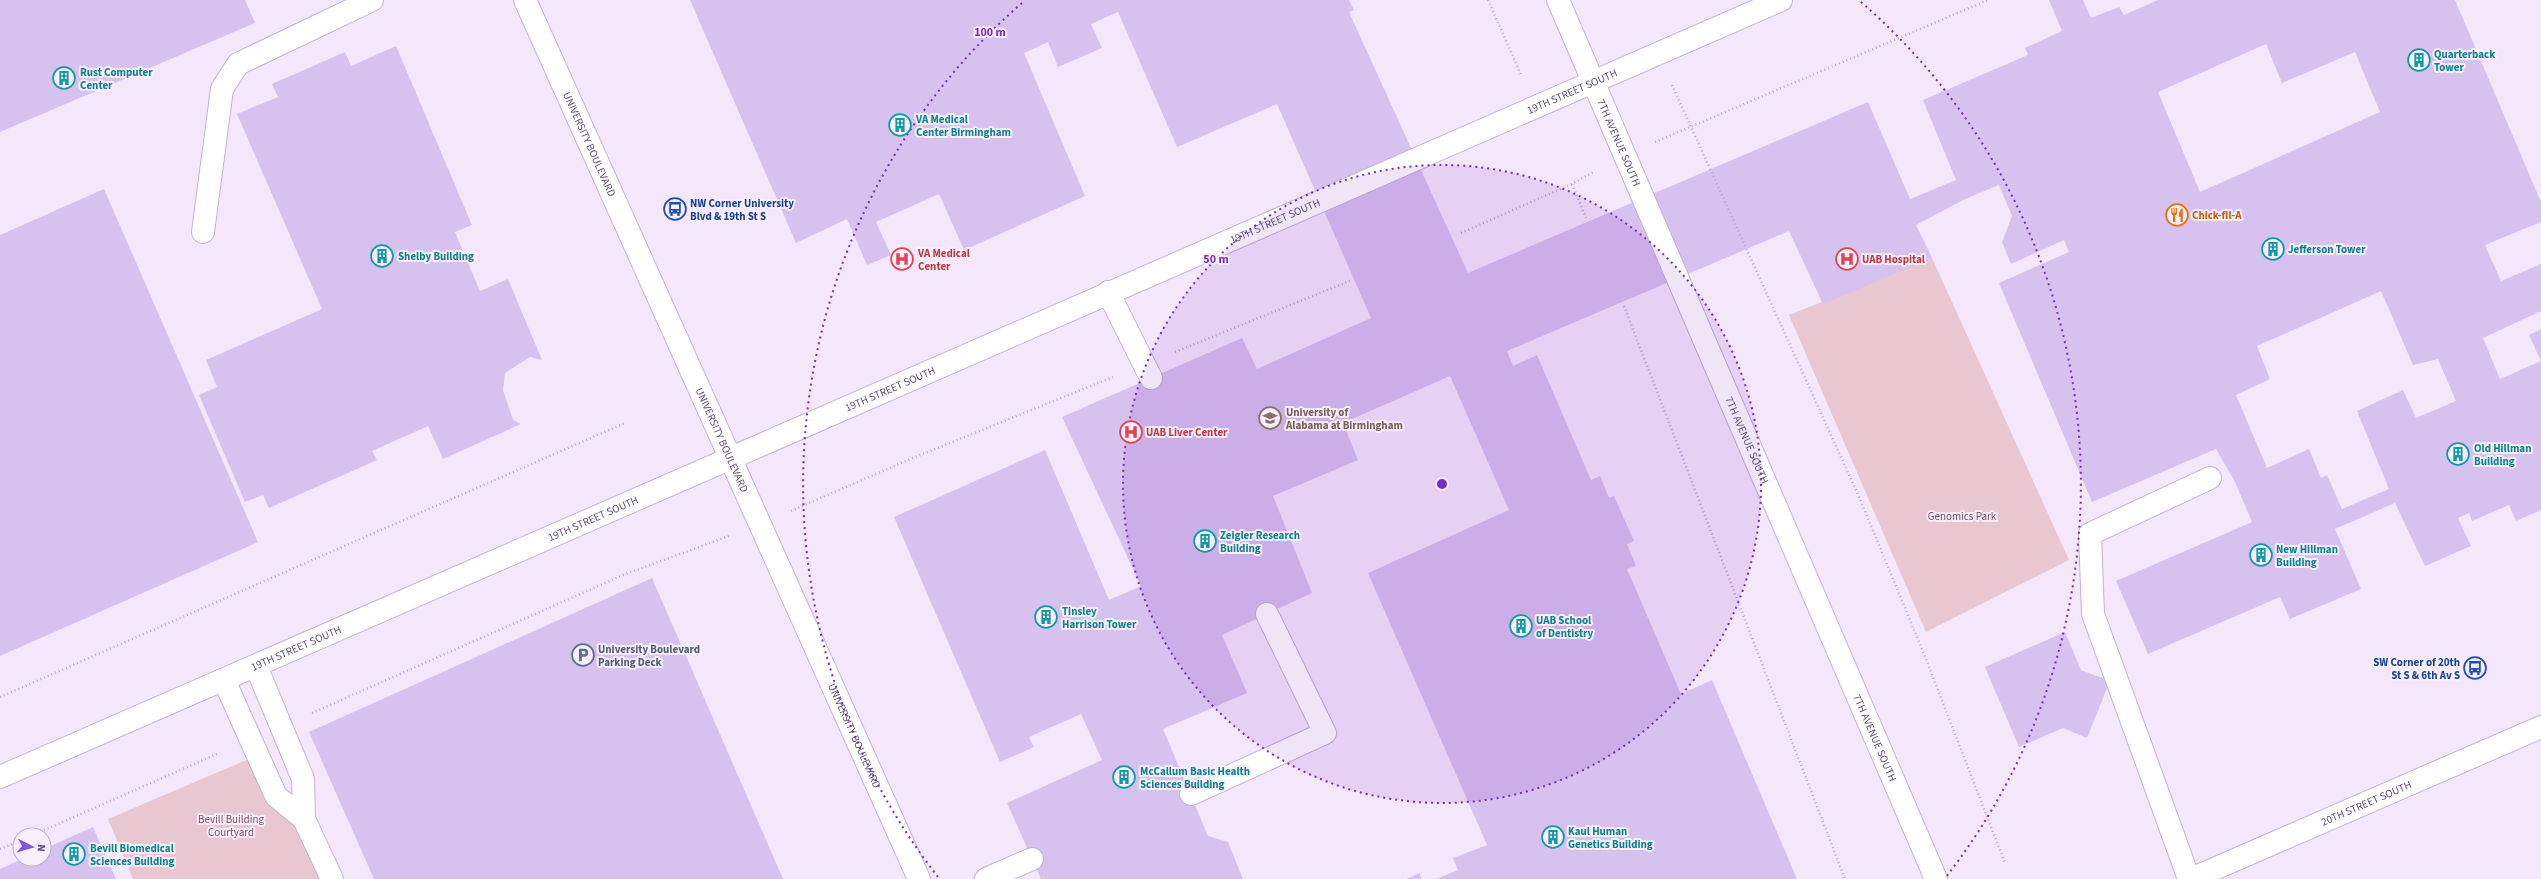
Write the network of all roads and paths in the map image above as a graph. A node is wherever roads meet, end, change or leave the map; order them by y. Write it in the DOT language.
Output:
graph roads {
  1 [pos="372,0"];
  2 [pos="525,0"];
  3 [pos="1488,0"];
  4 [pos="1558,0"];
  5 [pos="1781,0"];
  6 [pos="1988,0"];
  7 [pos="1658,54"];
  8 [pos="1595,82"];
  9 [pos="1535,107"];
  10 [pos="1690,127"];
  11 [pos="1626,155"];
  12 [pos="1572,184"];
  13 [pos="1586,218"];
  14 [pos="203,232"];
  15 [pos="1460,233"];
  16 [pos="1352,280"];
  17 [pos="1108,292"];
  18 [pos="1624,306"];
  19 [pos="1148,371"];
  20 [pos="625,423"];
  21 [pos="732,458"];
  22 [pos="2210,478"];
  23 [pos="762,524"];
  24 [pos="1267,614"];
  25 [pos="256,666"];
  26 [pos="224,680"];
  27 [pos="0,697"];
  28 [pos="2541,726"];
  29 [pos="281,727"];
  30 [pos="251,740"];
  31 [pos="0,777"];
  32 [pos="1191,794"];
  33 [pos="304,819"];
  34 [pos="51,827"];
  35 [pos="12,844"];
  36 [pos="0,849"];
  37 [pos="1032,859"];
  38 [pos="2005,863"];
  39 [pos="332,879"];
  40 [pos="919,879"];
  41 [pos="986,879"];
  42 [pos="1845,879"];
  43 [pos="1936,879"];
  44 [pos="2190,879"];
  1 -- 14 [label="street"];
  2 -- 21 [label="street, UNIVERSITY BOULEVARD"];
  3 -- 9 [label="path"];
  4 -- 8 [label="street, 7TH AVENUE SOUTH"];
  5 -- 7 [label="street, 19TH STREET SOUTH"];
  6 -- 10 [label="path"];
  7 -- 8 [label="street, 19TH STREET SOUTH"];
  7 -- 10 [label="path"];
  8 -- 9 [label="street, 19TH STREET SOUTH"];
  8 -- 11 [label="street, 7TH AVENUE SOUTH"];
  9 -- 17 [label="street, 19TH STREET SOUTH"];
  10 -- 11 [label="path"];
  10 -- 38 [label="path"];
  11 -- 12 [label="path"];
  11 -- 43 [label="street, 7TH AVENUE SOUTH"];
  12 -- 13 [label="path"];
  12 -- 15 [label="path"];
  16 -- 19 [label="path"];
  17 -- 19 [label="street"];
  17 -- 21 [label="street, 19TH STREET SOUTH"];
  18 -- 42 [label="path"];
  19 -- 23 [label="path"];
  20 -- 27 [label="path"];
  21 -- 23 [label="street, UNIVERSITY BOULEVARD"];
  21 -- 25 [label="street, 19TH STREET SOUTH"];
  22 -- 44 [label="street"];
  23 -- 29 [label="path"];
  23 -- 40 [label="street, UNIVERSITY BOULEVARD"];
  24 -- 32 [label="street"];
  25 -- 26 [label="street, 19TH STREET SOUTH"];
  25 -- 29 [label="street"];
  26 -- 30 [label="street"];
  26 -- 31 [label="street, 19TH STREET SOUTH"];
  28 -- 44 [label="street, 20TH STREET SOUTH"];
  29 -- 33 [label="street"];
  30 -- 33 [label="street"];
  30 -- 34 [label="path"];
  33 -- 39 [label="street"];
  35 -- 36 [label="path"];
  37 -- 41 [label="street"];
}
